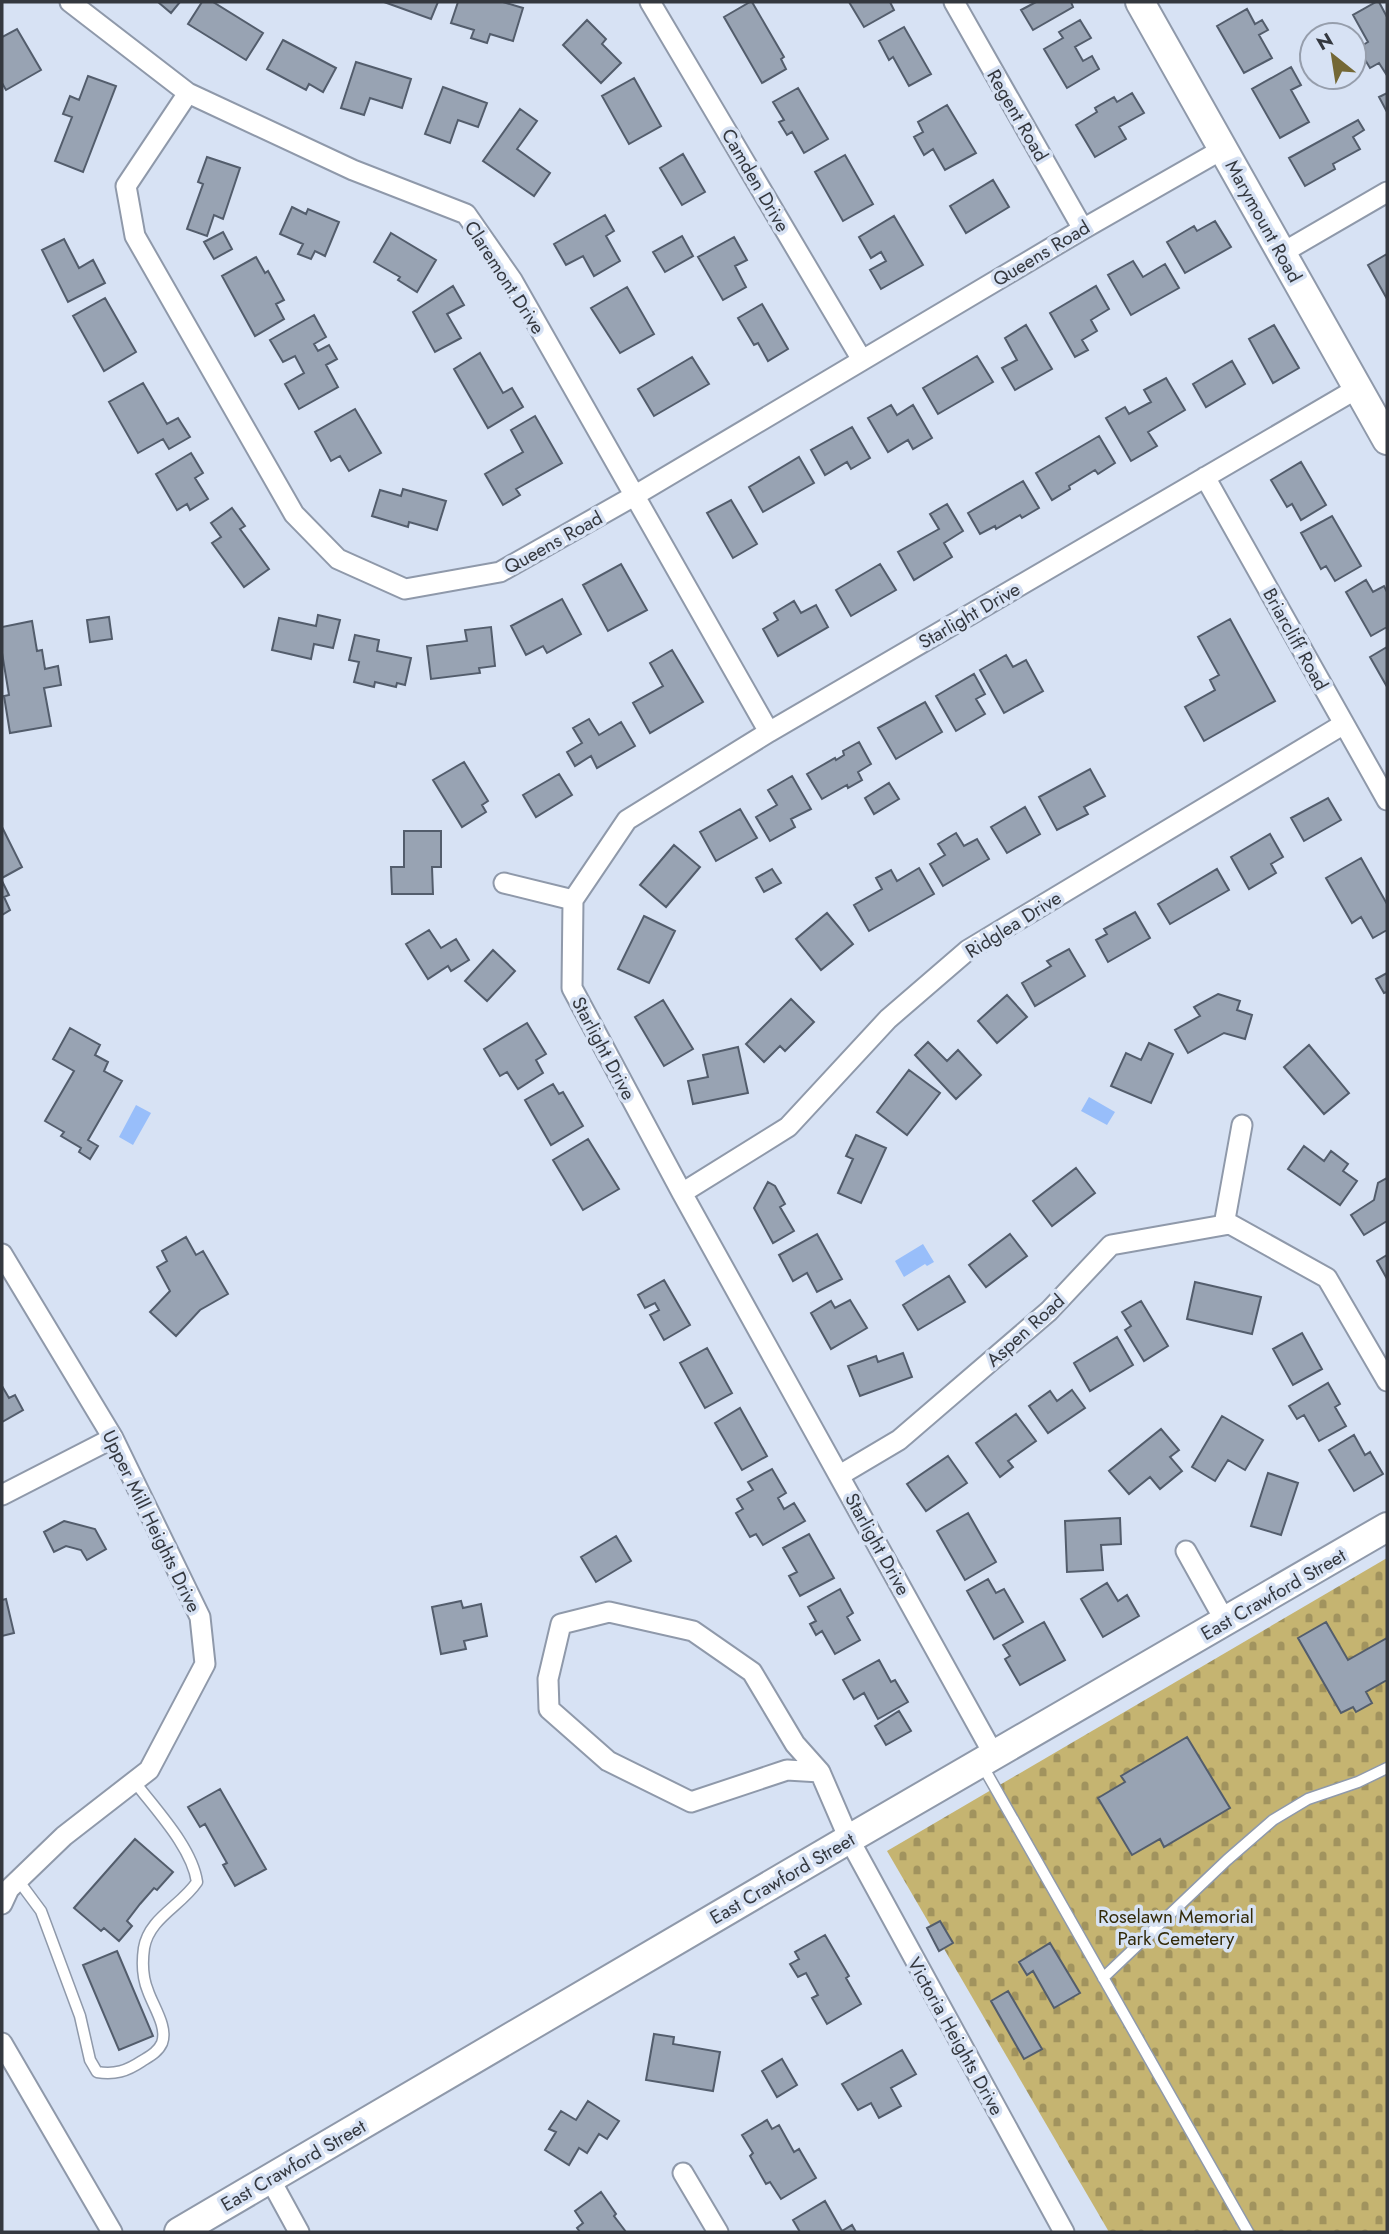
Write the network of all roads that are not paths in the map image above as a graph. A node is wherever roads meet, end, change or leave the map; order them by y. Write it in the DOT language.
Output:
graph roads {
  1 [pos="70,2"];
  2 [pos="650,2"];
  3 [pos="954,2"];
  4 [pos="1140,2"];
  5 [pos="188,93"];
  6 [pos="1223,149"];
  7 [pos="1387,192"];
  8 [pos="1083,229"];
  9 [pos="1282,253"];
  10 [pos="862,360"];
  11 [pos="1358,388"];
  12 [pos="1387,440"];
  13 [pos="1205,477"];
  14 [pos="634,496"];
  15 [pos="1344,724"];
  16 [pos="769,732"];
  17 [pos="1387,800"];
  18 [pos="504,883"];
  19 [pos="573,900"];
  20 [pos="1242,1125"];
  21 [pos="682,1193"];
  22 [pos="1224,1225"];
  23 [pos="2,1254"];
  24 [pos="1387,1381"];
  25 [pos="113,1438"];
  26 [pos="840,1475"];
  27 [pos="2,1495"];
  28 [pos="1387,1527"];
  29 [pos="1186,1550"];
  30 [pos="1225,1622"];
  31 [pos="988,1759"];
  32 [pos="1386,1771"];
  33 [pos="820,1772"];
  34 [pos="134,1781"];
  35 [pos="849,1839"];
  36 [pos="18,1880"];
  37 [pos="2,1904"];
  38 [pos="1103,1978"];
  39 [pos="2,2043"];
  40 [pos="683,2173"];
  41 [pos="270,2179"];
  42 [pos="112,2232"];
  43 [pos="179,2232"];
  44 [pos="299,2232"];
  45 [pos="718,2232"];
  46 [pos="1064,2232"];
  47 [pos="1248,2232"];
  1 -- 5 [label="street, Claremont Drive"];
  2 -- 10 [label="street, Camden Drive"];
  3 -- 8 [label="street, Regent Road"];
  4 -- 6 [label="street, Marymount Road"];
  5 -- 14 [label="street, Claremont Drive"];
  5 -- 14 [label="street, Queens Road"];
  6 -- 8 [label="street, Queens Road"];
  6 -- 9 [label="street, Marymount Road"];
  7 -- 9 [label="street"];
  8 -- 10 [label="street, Queens Road"];
  9 -- 11 [label="street, Marymount Road"];
  10 -- 14 [label="street, Queens Road"];
  11 -- 12 [label="street, Marymount Road"];
  11 -- 13 [label="street, Starlight Drive"];
  13 -- 15 [label="street, Briarcliff Road"];
  13 -- 16 [label="street, Starlight Drive"];
  14 -- 16 [label="street, Claremont Drive"];
  15 -- 17 [label="street, Briarcliff Road"];
  15 -- 21 [label="street, Ridglea Drive"];
  16 -- 19 [label="street, Starlight Drive"];
  18 -- 19 [label="street"];
  19 -- 21 [label="street, Starlight Drive"];
  20 -- 22 [label="street"];
  21 -- 26 [label="street, Starlight Drive"];
  22 -- 24 [label="street"];
  22 -- 26 [label="street, Aspen Road"];
  23 -- 25 [label="street, Upper Mill Heights Drive"];
  25 -- 27 [label="street"];
  25 -- 34 [label="street, Upper Mill Heights Drive"];
  26 -- 31 [label="street, Starlight Drive"];
  28 -- 30 [label="street, East Crawford Street"];
  29 -- 30 [label="street"];
  30 -- 31 [label="street, East Crawford Street"];
  31 -- 35 [label="street, East Crawford Street"];
  31 -- 38 [label="lane"];
  32 -- 38 [label="lane"];
  33 -- 33 [label="street, Victoria Heights Drive"];
  33 -- 35 [label="street, Victoria Heights Drive"];
  34 -- 36 [label="street, Upper Mill Heights Drive"];
  34 -- 36 [label="lane"];
  35 -- 41 [label="street, East Crawford Street"];
  35 -- 46 [label="street, Victoria Heights Drive"];
  36 -- 37 [label="street, Upper Mill Heights Drive"];
  38 -- 47 [label="lane"];
  39 -- 42 [label="street"];
  40 -- 45 [label="street"];
  41 -- 43 [label="street, East Crawford Street"];
  41 -- 44 [label="street"];
}
